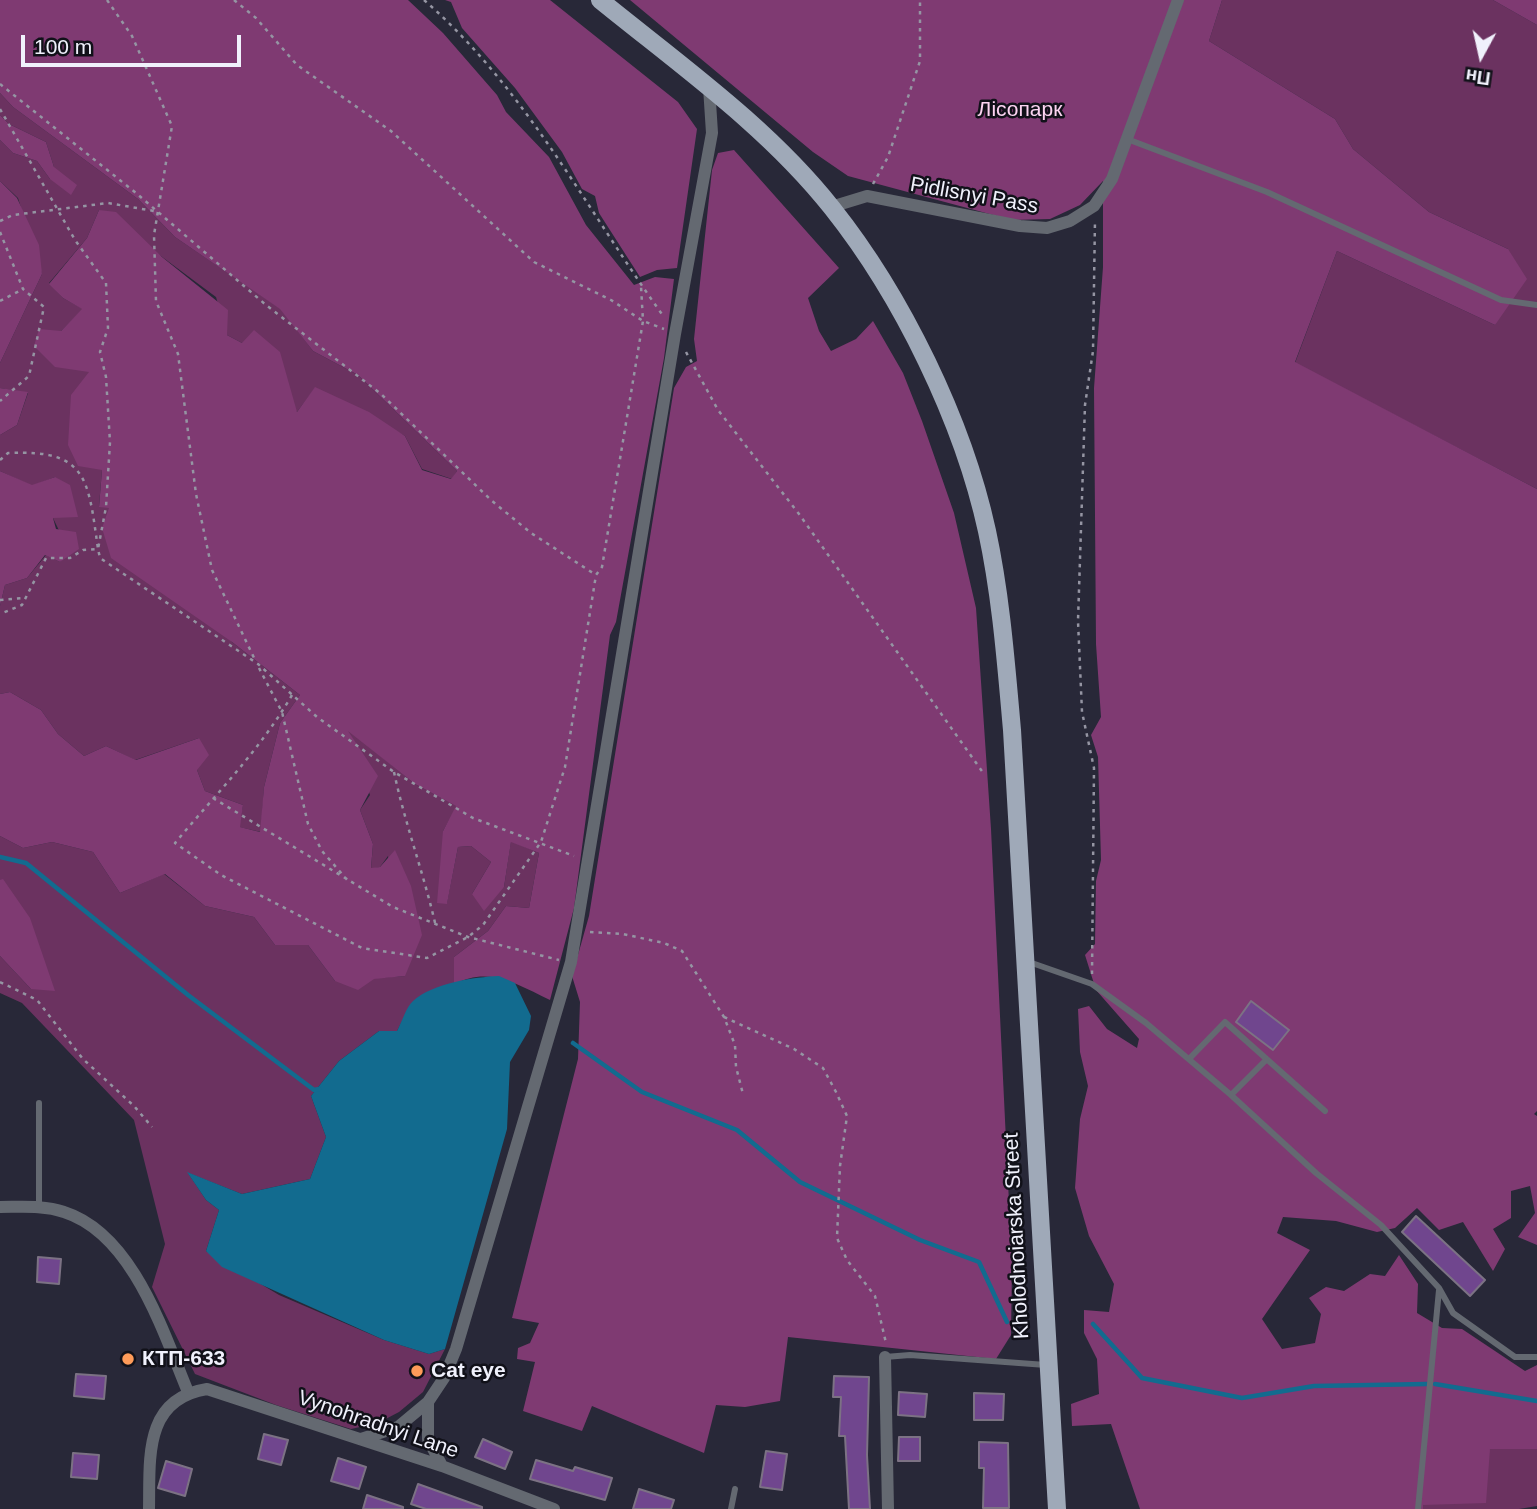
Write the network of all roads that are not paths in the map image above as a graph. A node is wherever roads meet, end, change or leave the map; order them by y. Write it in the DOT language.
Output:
graph roads {
  1 [pos="600,0"];
  2 [pos="1178,0"];
  3 [pos="709,87"];
  4 [pos="1127,139"];
  5 [pos="831,207"];
  6 [pos="1537,305"];
  7 [pos="1027,961"];
  8 [pos="1189,1059"];
  9 [pos="1266,1060"];
  10 [pos="1231,1094"];
  11 [pos="39,1104"];
  12 [pos="1325,1111"];
  13 [pos="0,1207"];
  14 [pos="39,1208"];
  15 [pos="1439,1288"];
  16 [pos="885,1357"];
  17 [pos="1537,1357"];
  18 [pos="1046,1365"];
  19 [pos="188,1392"];
  20 [pos="428,1402"];
  21 [pos="361,1438"];
  22 [pos="442,1466"];
  23 [pos="735,1489"];
  24 [pos="149,1509"];
  25 [pos="554,1509"];
  26 [pos="731,1509"];
  27 [pos="888,1509"];
  28 [pos="1057,1509"];
  29 [pos="1418,1509"];
  1 -- 3 [label="main road, Kholodnoiarska Street"];
  2 -- 4 [label="street, Pidlisnyi Pass"];
  3 -- 5 [label="main road, Kholodnoiarska Street"];
  3 -- 20 [label="street"];
  4 -- 5 [label="street, Pidlisnyi Pass"];
  4 -- 6 [label="lane"];
  5 -- 7 [label="main road, Kholodnoiarska Street"];
  7 -- 8 [label="lane"];
  7 -- 18 [label="main road, Kholodnoiarska Street"];
  8 -- 9 [label="lane"];
  8 -- 10 [label="lane"];
  9 -- 10 [label="lane"];
  9 -- 12 [label="lane"];
  10 -- 15 [label="lane"];
  11 -- 14 [label="lane"];
  13 -- 14 [label="street"];
  14 -- 19 [label="street"];
  15 -- 17 [label="lane"];
  15 -- 29 [label="lane"];
  16 -- 18 [label="lane"];
  16 -- 27 [label="street"];
  18 -- 28 [label="main road, Kholodnoiarska Street"];
  19 -- 21 [label="street, Vynohradnyi Lane"];
  19 -- 24 [label="street"];
  20 -- 21 [label="street"];
  20 -- 22 [label="street"];
  21 -- 22 [label="street, Vynohradnyi Lane"];
  22 -- 25 [label="street, Vynohradnyi Lane"];
  23 -- 26 [label="lane"];
}
